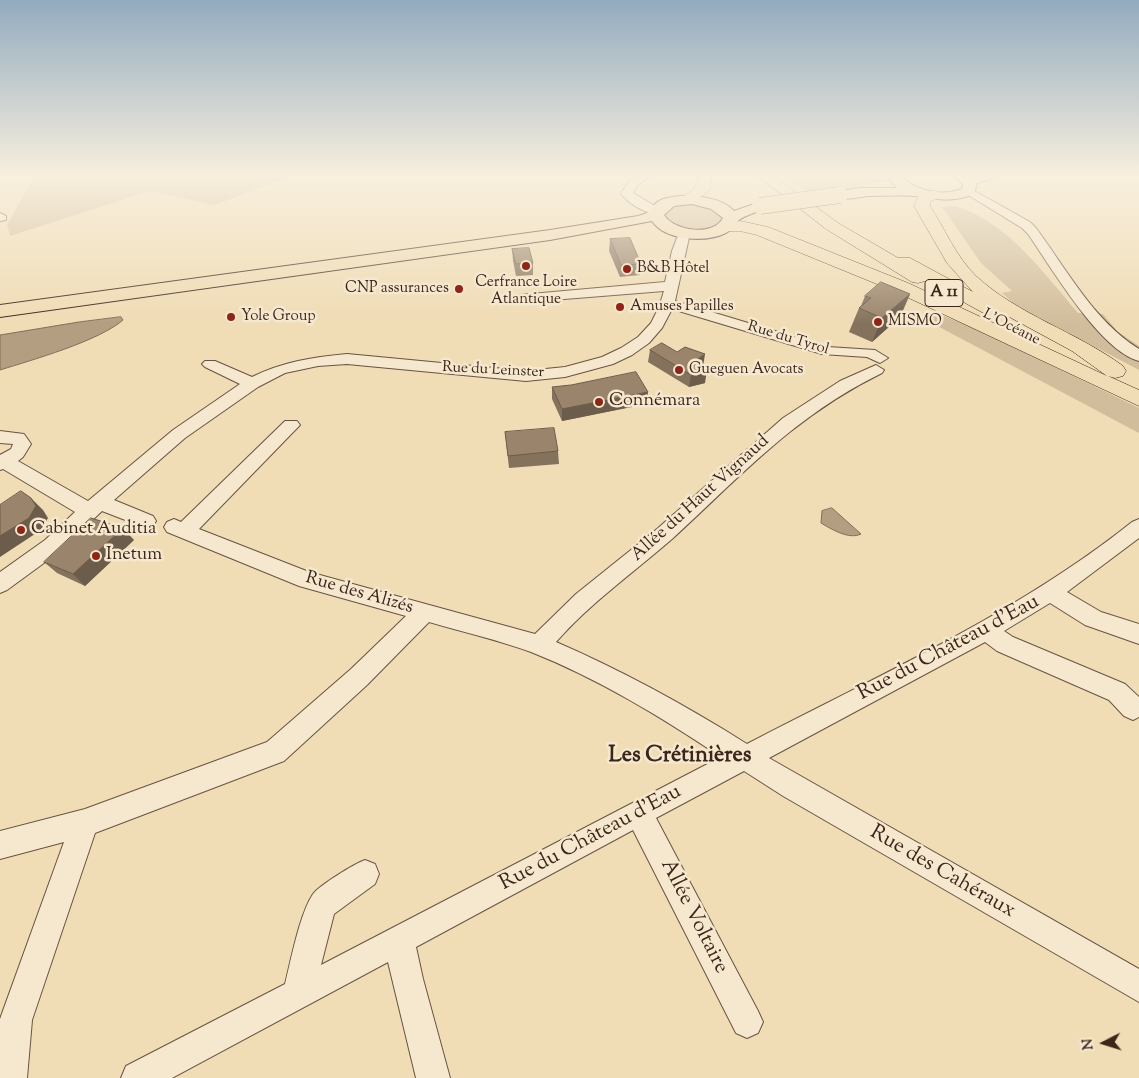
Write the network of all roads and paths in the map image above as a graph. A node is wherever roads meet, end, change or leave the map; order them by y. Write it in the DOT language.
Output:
graph roads {
  1 [pos="614,224"];
  2 [pos="663,224"];
  3 [pos="716,224"];
  4 [pos="737,224"];
  5 [pos="830,224"];
  6 [pos="842,224"];
  7 [pos="935,224"];
  8 [pos="1023,224"];
  9 [pos="668,228"];
  10 [pos="684,232"];
  11 [pos="550,235"];
  12 [pos="671,286"];
  13 [pos="502,300"];
  14 [pos="668,303"];
  15 [pos="0,310"];
  16 [pos="1139,356"];
  17 [pos="210,364"];
  18 [pos="878,364"];
  19 [pos="1115,371"];
  20 [pos="252,383"];
  21 [pos="1139,383"];
  22 [pos="1139,392"];
  23 [pos="1139,399"];
  24 [pos="291,425"];
  25 [pos="0,437"];
  26 [pos="2,463"];
  27 [pos="94,506"];
  28 [pos="146,521"];
  29 [pos="1139,527"];
  30 [pos="0,584"];
  31 [pos="1052,593"];
  32 [pos="424,613"];
  33 [pos="986,630"];
  34 [pos="1139,634"];
  35 [pos="539,645"];
  36 [pos="1133,708"];
  37 [pos="745,758"];
  38 [pos="639,813"];
  39 [pos="85,823"];
  40 [pos="0,845"];
  41 [pos="365,874"];
  42 [pos="400,941"];
  43 [pos="1139,986"];
  44 [pos="298,992"];
  45 [pos="747,1022"];
  46 [pos="10,1078"];
  47 [pos="138,1078"];
  48 [pos="433,1078"];
  1 -- 11 [label="main road"];
  2 -- 9 [label="main road"];
  3 -- 10 [label="main road"];
  4 -- 23 [label="highway"];
  5 -- 22 [label="highway, L’Océane / A 11"];
  6 -- 19 [label="highway, L’Océane / A 11"];
  7 -- 19 [label="highway"];
  8 -- 16 [label="street"];
  9 -- 10 [label="main road"];
  9 -- 11 [label="main road"];
  10 -- 12 [label="street, Rue du Leinster"];
  11 -- 15 [label="main road"];
  12 -- 13 [label="street"];
  12 -- 14 [label="street, Rue du Leinster"];
  14 -- 18 [label="street, Rue du Tyrol"];
  14 -- 20 [label="street, Rue du Leinster"];
  17 -- 20 [label="street"];
  18 -- 35 [label="street, Allée du Haut Vignaud"];
  19 -- 21 [label="highway, L’Océane / A 11"];
  20 -- 27 [label="street, Rue du Leinster"];
  24 -- 32 [label="street, Rue des Alizés"];
  25 -- 26 [label="street"];
  26 -- 27 [label="street"];
  27 -- 28 [label="street"];
  27 -- 30 [label="street, Rue du Leinster"];
  29 -- 31 [label="street, Rue du Château d'Eau"];
  31 -- 33 [label="street, Rue du Château d'Eau"];
  31 -- 34 [label="street"];
  32 -- 35 [label="street, Rue des Alizés"];
  32 -- 39 [label="street"];
  33 -- 36 [label="street"];
  33 -- 37 [label="street, Rue du Château d'Eau"];
  35 -- 37 [label="street, Rue des Alizés"];
  37 -- 38 [label="street, Rue du Château d'Eau"];
  37 -- 43 [label="street, Rue des Cahéraux"];
  38 -- 42 [label="street, Rue du Château d'Eau"];
  38 -- 45 [label="street, Allée Voltaire"];
  39 -- 40 [label="street"];
  39 -- 46 [label="street"];
  41 -- 44 [label="street"];
  42 -- 44 [label="street, Rue du Château d'Eau"];
  42 -- 48 [label="street"];
  44 -- 47 [label="street, Rue du Château d'Eau"];
}
